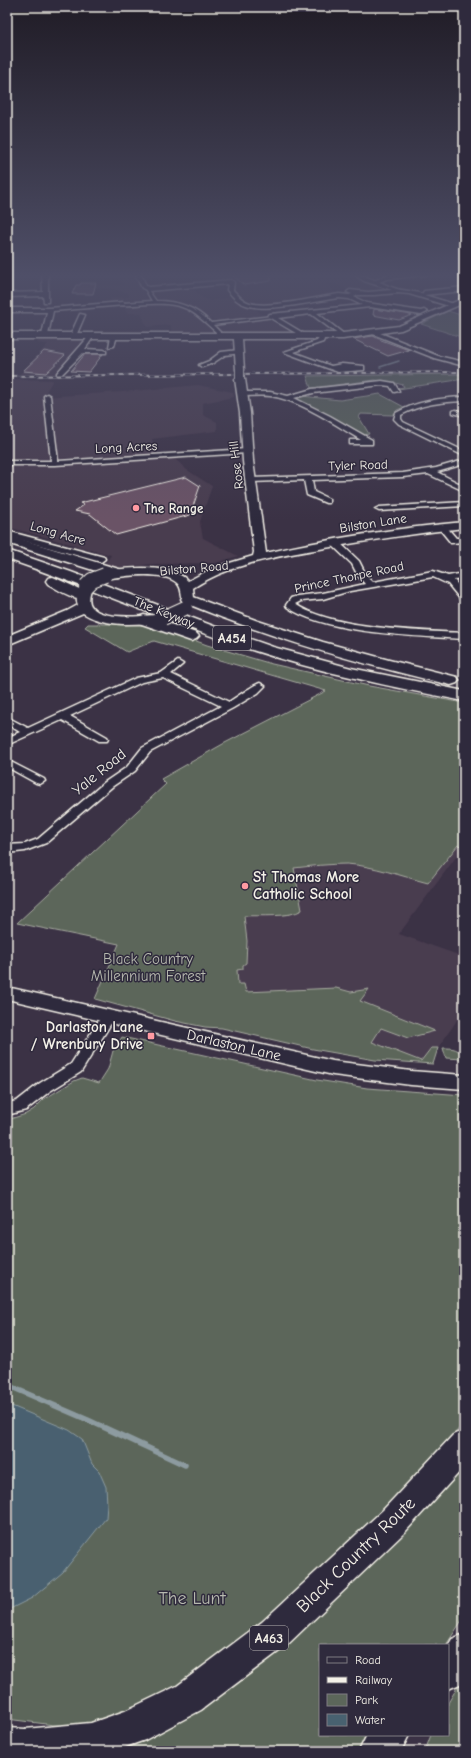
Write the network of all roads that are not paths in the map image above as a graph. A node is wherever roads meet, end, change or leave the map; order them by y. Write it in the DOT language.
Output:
graph roads {
  1 [pos="76,356"];
  2 [pos="221,356"];
  3 [pos="239,356"];
  4 [pos="298,356"];
  5 [pos="434,356"];
  6 [pos="464,364"];
  7 [pos="202,365"];
  8 [pos="330,368"];
  9 [pos="59,374"];
  10 [pos="394,387"];
  11 [pos="337,388"];
  12 [pos="242,394"];
  13 [pos="47,396"];
  14 [pos="344,397"];
  15 [pos="288,398"];
  16 [pos="464,399"];
  17 [pos="455,412"];
  18 [pos="464,414"];
  19 [pos="353,442"];
  20 [pos="247,451"];
  21 [pos="464,454"];
  22 [pos="464,462"];
  23 [pos="7,463"];
  24 [pos="55,463"];
  25 [pos="327,467"];
  26 [pos="429,471"];
  27 [pos="330,478"];
  28 [pos="308,479"];
  29 [pos="251,480"];
  30 [pos="464,489"];
  31 [pos="326,501"];
  32 [pos="464,504"];
  33 [pos="379,510"];
  34 [pos="464,525"];
  35 [pos="442,527"];
  36 [pos="7,532"];
  37 [pos="257,532"];
  38 [pos="7,539"];
  39 [pos="464,540"];
  40 [pos="454,541"];
  41 [pos="335,543"];
  42 [pos="441,543"];
  43 [pos="7,548"];
  44 [pos="287,552"];
  45 [pos="7,554"];
  46 [pos="101,559"];
  47 [pos="258,559"];
  48 [pos="7,562"];
  49 [pos="238,564"];
  50 [pos="151,572"];
  51 [pos="111,574"];
  52 [pos="464,576"];
  53 [pos="446,579"];
  54 [pos="371,585"];
  55 [pos="83,596"];
  56 [pos="187,598"];
  57 [pos="464,598"];
  58 [pos="116,620"];
  59 [pos="144,620"];
  60 [pos="39,628"];
  61 [pos="464,636"];
  62 [pos="7,641"];
  63 [pos="178,664"];
  64 [pos="164,674"];
  65 [pos="464,683"];
  66 [pos="260,686"];
  67 [pos="464,687"];
  68 [pos="464,697"];
  69 [pos="229,706"];
  70 [pos="63,716"];
  71 [pos="7,720"];
  72 [pos="26,732"];
  73 [pos="103,739"];
  74 [pos="7,742"];
  75 [pos="7,763"];
  76 [pos="40,781"];
  77 [pos="8,852"];
  78 [pos="7,994"];
  79 [pos="108,1017"];
  80 [pos="464,1082"];
  81 [pos="7,1109"];
  82 [pos="464,1445"];
  83 [pos="464,1651"];
  84 [pos="449,1671"];
  85 [pos="390,1736"];
  86 [pos="23,1748"];
  87 [pos="377,1751"];
  1 -- 9 [label="street"];
  2 -- 7 [label="street"];
  3 -- 12 [label="main road, Rose Hill"];
  4 -- 8 [label="street"];
  5 -- 6 [label="street"];
  10 -- 11 [label="street"];
  11 -- 14 [label="street"];
  11 -- 15 [label="street"];
  12 -- 15 [label="street"];
  12 -- 20 [label="main road, Rose Hill"];
  13 -- 24 [label="street"];
  15 -- 19 [label="street"];
  16 -- 21 [label="street"];
  17 -- 18 [label="street"];
  20 -- 24 [label="street, Long Acres"];
  20 -- 29 [label="main road, Rose Hill"];
  22 -- 26 [label="street, Tyler Road"];
  23 -- 24 [label="street, Long Acres"];
  25 -- 27 [label="street"];
  26 -- 27 [label="street, Tyler Road"];
  26 -- 30 [label="street"];
  27 -- 28 [label="street, Tyler Road"];
  28 -- 29 [label="street, Tyler Road"];
  28 -- 31 [label="street"];
  29 -- 37 [label="main road, Rose Hill"];
  32 -- 33 [label="street"];
  34 -- 35 [label="main road, Bilston Lane"];
  35 -- 40 [label="street"];
  35 -- 41 [label="main road, Bilston Lane"];
  36 -- 46 [label="street, Long Acre"];
  37 -- 44 [label="main road"];
  37 -- 47 [label="main road, Rose Hill"];
  38 -- 51 [label="highway"];
  39 -- 40 [label="street"];
  40 -- 42 [label="street"];
  41 -- 44 [label="main road, Bilston Lane"];
  41 -- 54 [label="street"];
  43 -- 67 [label="highway, The Keyway / A454"];
  44 -- 47 [label="main road, Bilston Road"];
  45 -- 68 [label="highway, The Keyway / A454"];
  47 -- 49 [label="main road, Bilston Road"];
  48 -- 55 [label="highway"];
  49 -- 50 [label="main road, Bilston Road"];
  49 -- 56 [label="main road, Bilston Road"];
  50 -- 51 [label="main road"];
  50 -- 56 [label="main road"];
  51 -- 55 [label="main road, bridge"];
  52 -- 53 [label="street"];
  53 -- 54 [label="street, Prince Thorpe Road"];
  53 -- 57 [label="street"];
  54 -- 61 [label="street, Prince Thorpe Road"];
  55 -- 58 [label="main road"];
  55 -- 60 [label="main road"];
  56 -- 59 [label="main road, Bilston Road, bridge"];
  56 -- 65 [label="highway"];
  58 -- 59 [label="main road, Bilston Road"];
  58 -- 60 [label="main road"];
  59 -- 68 [label="highway"];
  60 -- 62 [label="main road"];
  63 -- 64 [label="street"];
  64 -- 69 [label="street"];
  64 -- 70 [label="street"];
  66 -- 69 [label="street, Yale Road"];
  69 -- 77 [label="street, Yale Road"];
  70 -- 72 [label="street"];
  70 -- 73 [label="street"];
  71 -- 72 [label="street"];
  72 -- 74 [label="street"];
  75 -- 76 [label="street"];
  78 -- 79 [label="street, Darlaston Lane"];
  79 -- 80 [label="street, Darlaston Lane"];
  79 -- 81 [label="street"];
  82 -- 86 [label="highway, Black Country Route / A463"];
  83 -- 84 [label="highway"];
  85 -- 87 [label="highway"];
}
